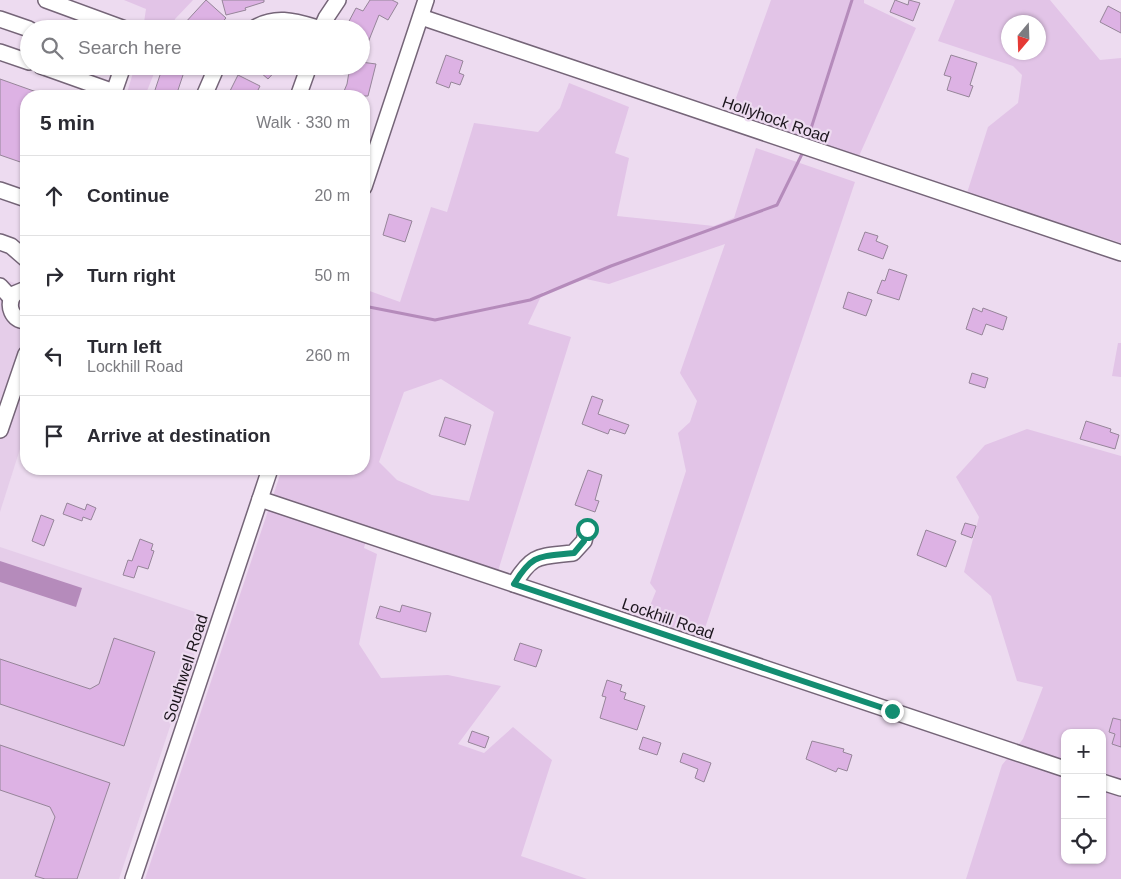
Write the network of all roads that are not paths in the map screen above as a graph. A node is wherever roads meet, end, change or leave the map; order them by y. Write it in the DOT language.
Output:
graph roads {
  1 [pos="46,0"];
  2 [pos="338,0"];
  3 [pos="426,0"];
  4 [pos="421,17"];
  5 [pos="0,19"];
  6 [pos="100,20"];
  7 [pos="325,20"];
  8 [pos="20,26"];
  9 [pos="0,52"];
  10 [pos="20,59"];
  11 [pos="64,75"];
  12 [pos="121,75"];
  13 [pos="214,75"];
  14 [pos="306,75"];
  15 [pos="104,90"];
  16 [pos="115,90"];
  17 [pos="207,90"];
  18 [pos="300,90"];
  19 [pos="370,168"];
  20 [pos="0,190"];
  21 [pos="20,197"];
  22 [pos="20,243"];
  23 [pos="5,244"];
  24 [pos="1121,253"];
  25 [pos="20,255"];
  26 [pos="0,286"];
  27 [pos="20,290"];
  28 [pos="11,298"];
  29 [pos="20,319"];
  30 [pos="20,372"];
  31 [pos="0,430"];
  32 [pos="268,475"];
  33 [pos="260,499"];
  34 [pos="587,529"];
  35 [pos="514,584"];
  36 [pos="1061,768"];
  37 [pos="1106,783"];
  38 [pos="1121,788"];
  39 [pos="133,879"];
  1 -- 6 [label="street"];
  2 -- 7 [label="street"];
  3 -- 4 [label="street"];
  4 -- 19 [label="street"];
  4 -- 24 [label="street, Hollyhock Road"];
  5 -- 8 [label="street"];
  9 -- 10 [label="street"];
  11 -- 15 [label="street"];
  12 -- 16 [label="street"];
  13 -- 17 [label="street"];
  14 -- 18 [label="street"];
  20 -- 21 [label="street"];
  22 -- 23 [label="street"];
  23 -- 25 [label="street"];
  26 -- 28 [label="street"];
  27 -- 28 [label="street"];
  28 -- 29 [label="street"];
  30 -- 31 [label="street"];
  32 -- 33 [label="street, Southwell Road"];
  33 -- 35 [label="street, Lockhill Road"];
  33 -- 39 [label="street, Southwell Road"];
  34 -- 35 [label="street"];
  35 -- 36 [label="street, Lockhill Road"];
  37 -- 38 [label="street"];
}
